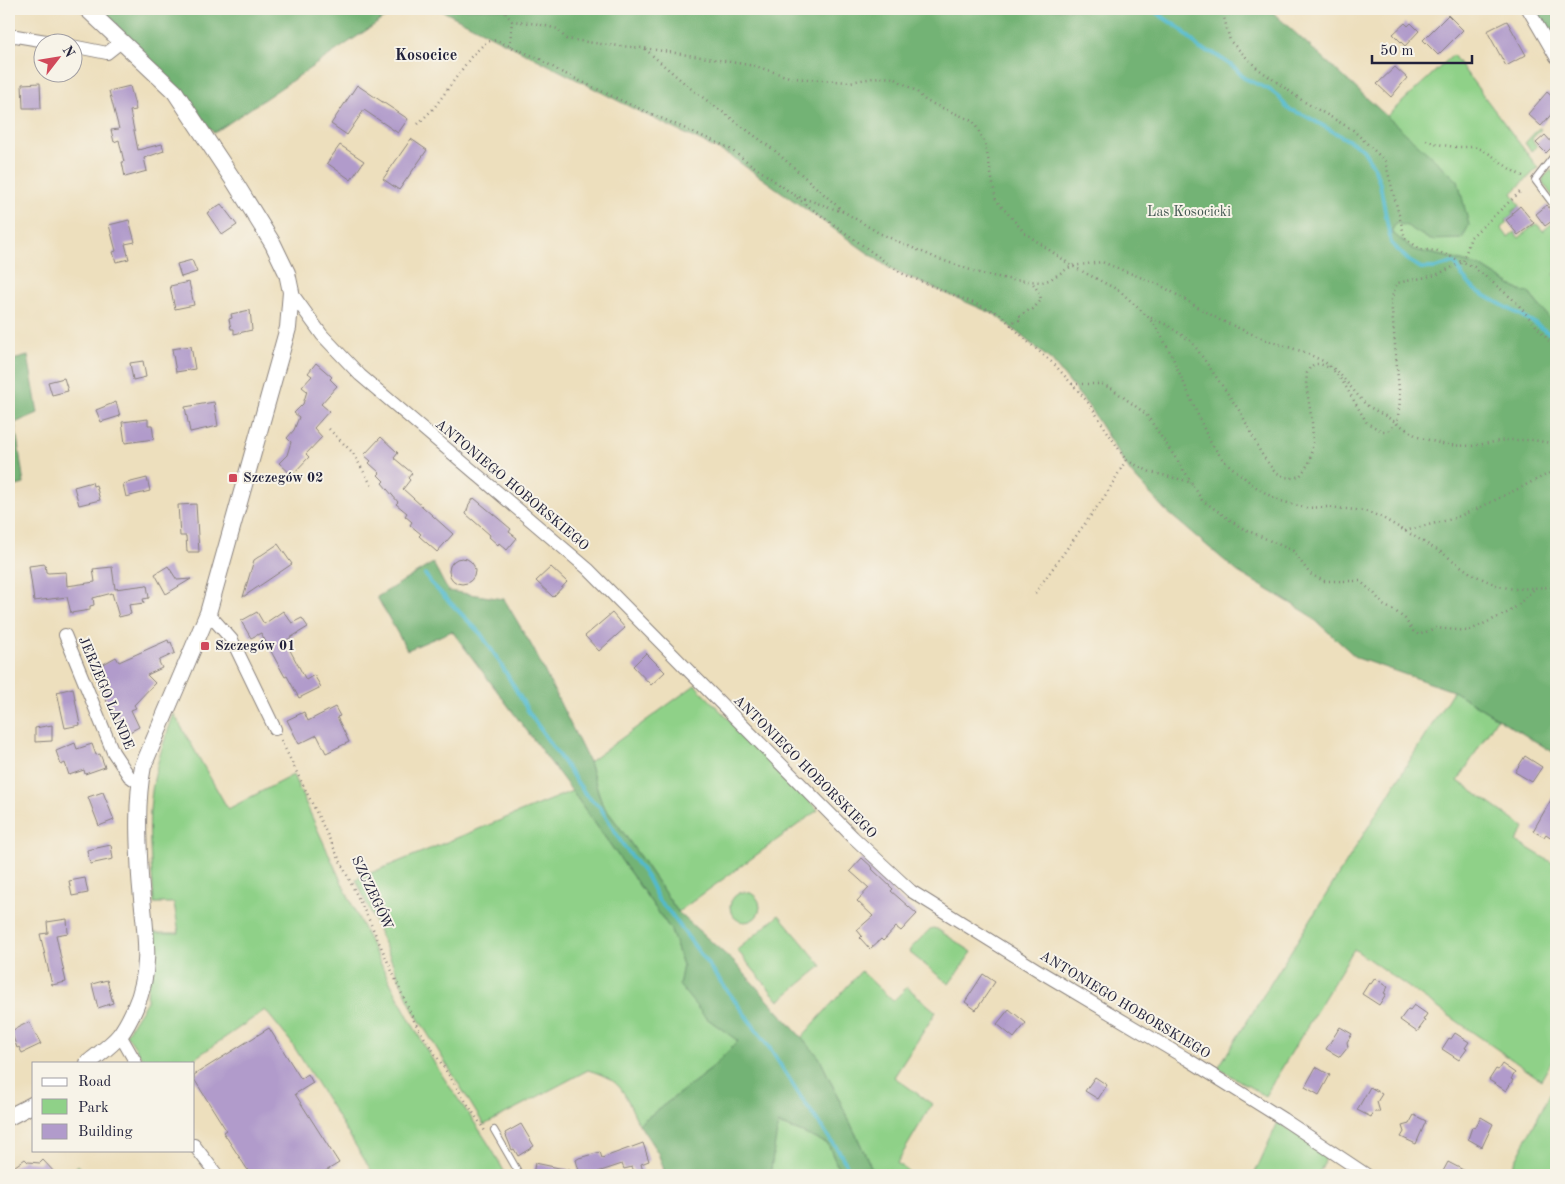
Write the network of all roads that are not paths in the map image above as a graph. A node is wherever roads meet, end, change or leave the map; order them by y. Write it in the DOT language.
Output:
graph roads {
  1 [pos="87,9"];
  2 [pos="1528,9"];
  3 [pos="9,37"];
  4 [pos="32,39"];
  5 [pos="121,42"];
  6 [pos="82,48"];
  7 [pos="1556,57"];
  8 [pos="1556,153"];
  9 [pos="1556,208"];
  10 [pos="291,292"];
  11 [pos="208,613"];
  12 [pos="65,635"];
  13 [pos="275,730"];
  14 [pos="140,784"];
  15 [pos="120,1036"];
  16 [pos="89,1062"];
  17 [pos="135,1062"];
  18 [pos="32,1105"];
  19 [pos="9,1117"];
  20 [pos="494,1130"];
  21 [pos="195,1146"];
  22 [pos="217,1175"];
  23 [pos="520,1175"];
  24 [pos="1368,1175"];
  1 -- 5 [label="street"];
  2 -- 7 [label="street"];
  3 -- 4 [label="street"];
  5 -- 6 [label="street"];
  5 -- 10 [label="street"];
  8 -- 9 [label="lane"];
  10 -- 11 [label="street"];
  10 -- 24 [label="street, ANTONIEGO HOBORSKIEGO"];
  11 -- 13 [label="street"];
  11 -- 14 [label="street"];
  12 -- 14 [label="street, JERZEGO LANDE"];
  14 -- 15 [label="street"];
  15 -- 16 [label="street"];
  15 -- 17 [label="street"];
  18 -- 19 [label="street"];
  20 -- 23 [label="lane"];
  21 -- 22 [label="street"];
}
